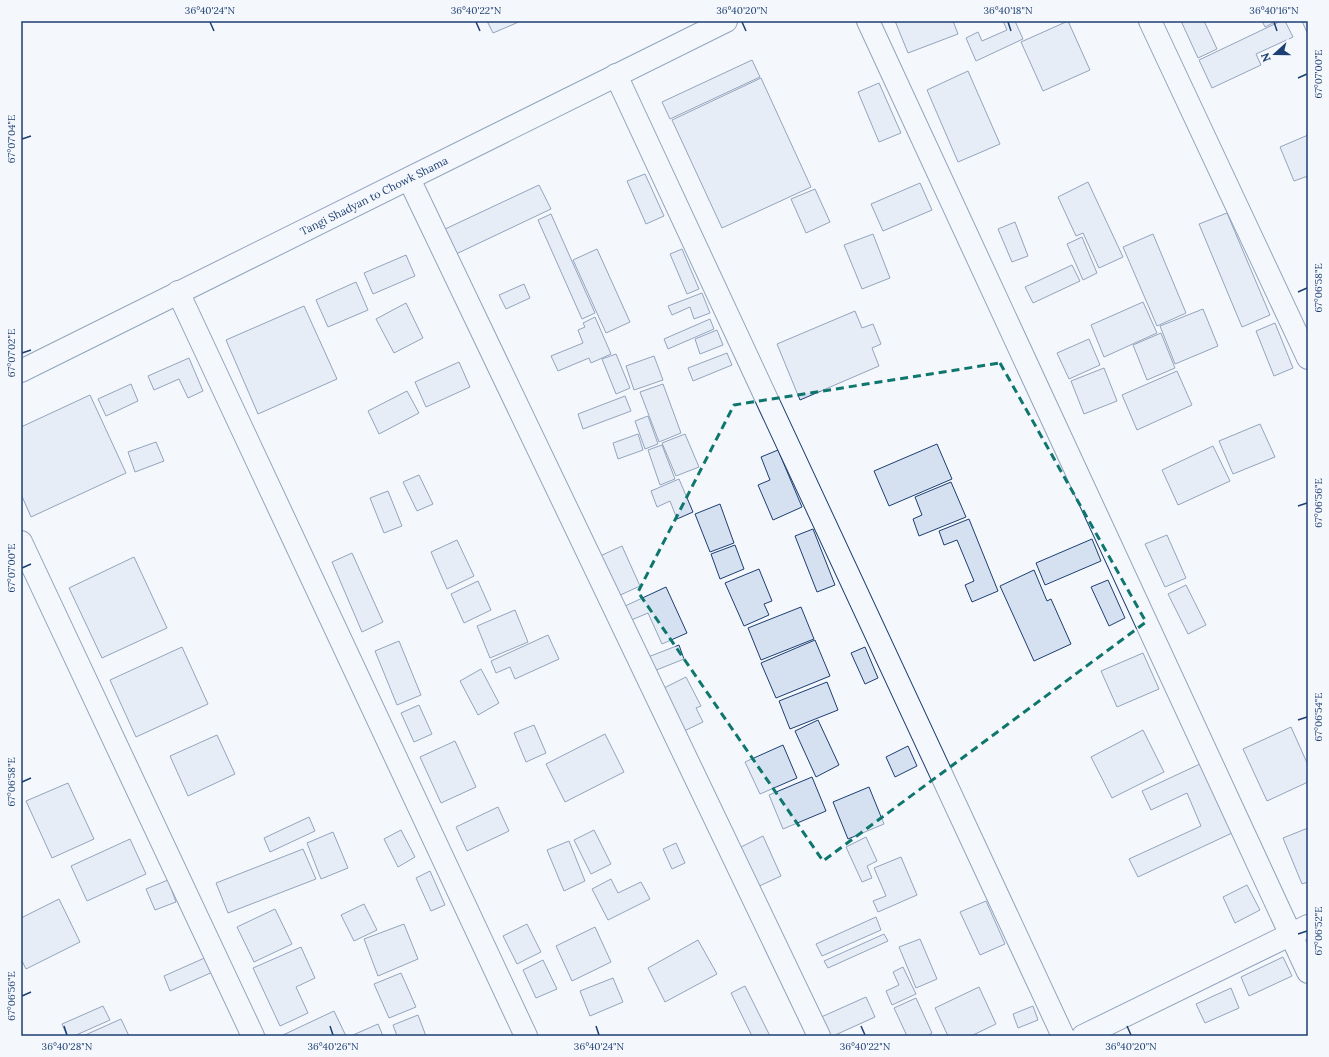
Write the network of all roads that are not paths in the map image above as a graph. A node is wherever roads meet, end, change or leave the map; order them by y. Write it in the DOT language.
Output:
graph roads {
  1 [pos="726,21"];
  2 [pos="868,21"];
  3 [pos="1150,21"];
  4 [pos="616,75"];
  5 [pos="410,179"];
  6 [pos="178,292"];
  7 [pos="1308,358"];
  8 [pos="21,370"];
  9 [pos="21,542"];
  10 [pos="1299,930"];
  11 [pos="1308,972"];
  12 [pos="253,1036"];
  13 [pos="526,1036"];
  14 [pos="819,1036"];
  15 [pos="1063,1036"];
  16 [pos="1083,1036"];
  1 -- 4 [label="street, Tangi Shadyan to Chowk Shama"];
  2 -- 10 [label="street"];
  3 -- 7 [label="street"];
  4 -- 5 [label="street, Tangi Shadyan to Chowk Shama"];
  4 -- 15 [label="street"];
  5 -- 6 [label="street, Tangi Shadyan to Chowk Shama"];
  5 -- 14 [label="street"];
  6 -- 8 [label="street, Tangi Shadyan to Chowk Shama"];
  6 -- 13 [label="street"];
  9 -- 12 [label="street"];
  10 -- 11 [label="street"];
  10 -- 16 [label="street"];
}
